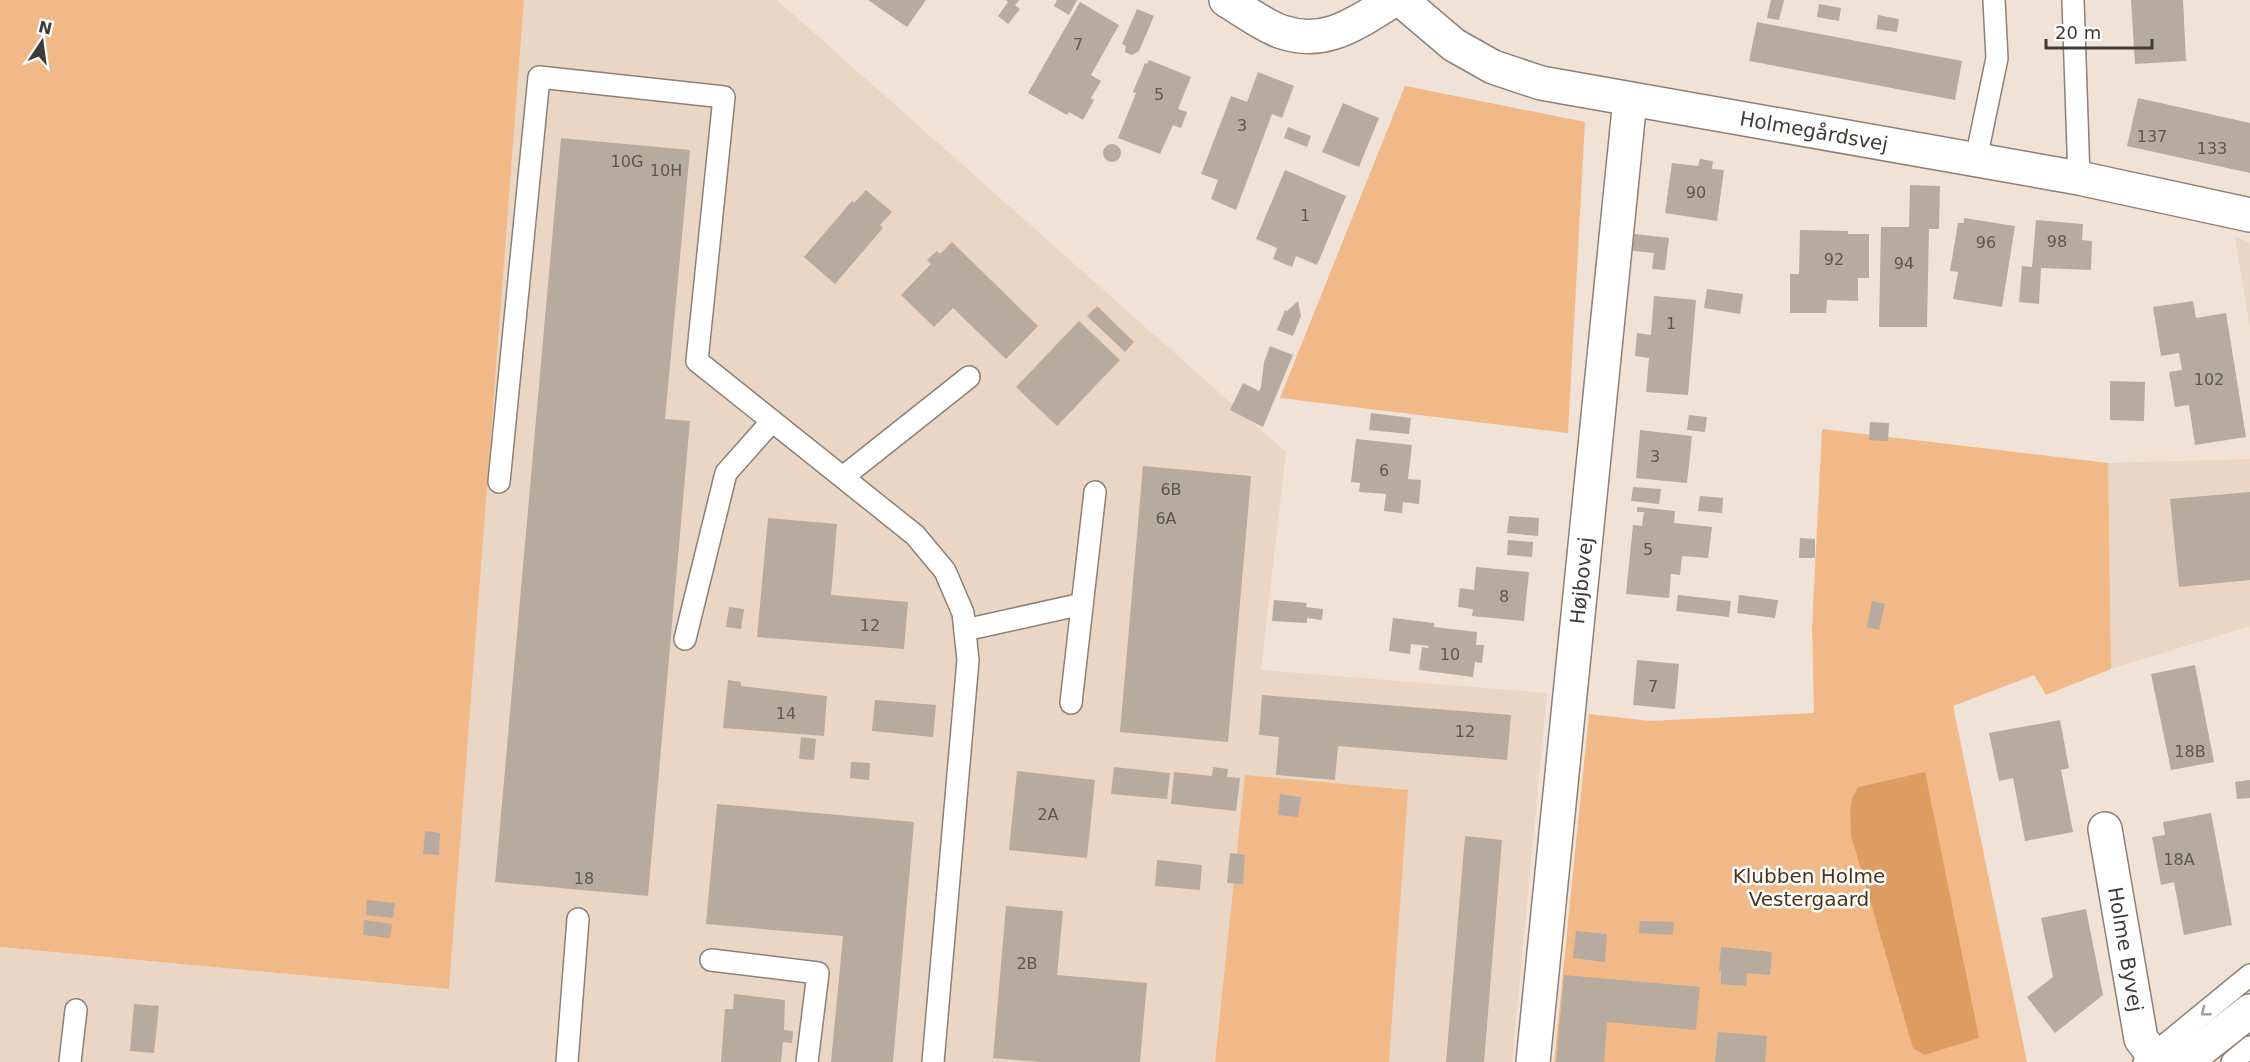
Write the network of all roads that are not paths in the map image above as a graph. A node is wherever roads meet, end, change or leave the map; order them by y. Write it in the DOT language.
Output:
graph roads {
  1 [pos="1226,0"];
  2 [pos="1394,0"];
  3 [pos="1401,0"];
  4 [pos="1994,0"];
  5 [pos="2073,0"];
  6 [pos="1630,99"];
  7 [pos="1976,159"];
  8 [pos="2079,178"];
  9 [pos="2250,215"];
  10 [pos="969,377"];
  11 [pos="772,421"];
  12 [pos="843,477"];
  13 [pos="499,482"];
  14 [pos="1095,492"];
  15 [pos="1083,604"];
  16 [pos="965,630"];
  17 [pos="685,639"];
  18 [pos="1071,703"];
  19 [pos="2105,829"];
  20 [pos="578,918"];
  21 [pos="711,960"];
  22 [pos="2250,975"];
  23 [pos="76,1010"];
  24 [pos="2250,1011"];
  25 [pos="2250,1047"];
  26 [pos="2152,1059"];
  27 [pos="70,1062"];
  28 [pos="567,1062"];
  29 [pos="807,1062"];
  30 [pos="933,1062"];
  31 [pos="1533,1062"];
  32 [pos="2185,1062"];
  33 [pos="2232,1062"];
  1 -- 2 [label="street"];
  3 -- 6 [label="street, Holmegårdsvej"];
  4 -- 7 [label="lane"];
  5 -- 8 [label="lane"];
  6 -- 7 [label="street, Holmegårdsvej"];
  6 -- 31 [label="street, Højbovej"];
  7 -- 8 [label="street, Holmegårdsvej"];
  8 -- 9 [label="street, Holmegårdsvej"];
  10 -- 12 [label="lane"];
  11 -- 12 [label="lane"];
  11 -- 13 [label="lane"];
  11 -- 17 [label="lane"];
  12 -- 16 [label="lane"];
  14 -- 15 [label="lane"];
  15 -- 16 [label="lane"];
  15 -- 18 [label="lane"];
  16 -- 30 [label="lane"];
  19 -- 26 [label="street, Holme Byvej"];
  20 -- 28 [label="lane"];
  21 -- 29 [label="lane"];
  22 -- 26 [label="lane, one-way"];
  23 -- 27 [label="lane"];
  24 -- 32 [label="street"];
  25 -- 33 [label="lane"];
}
